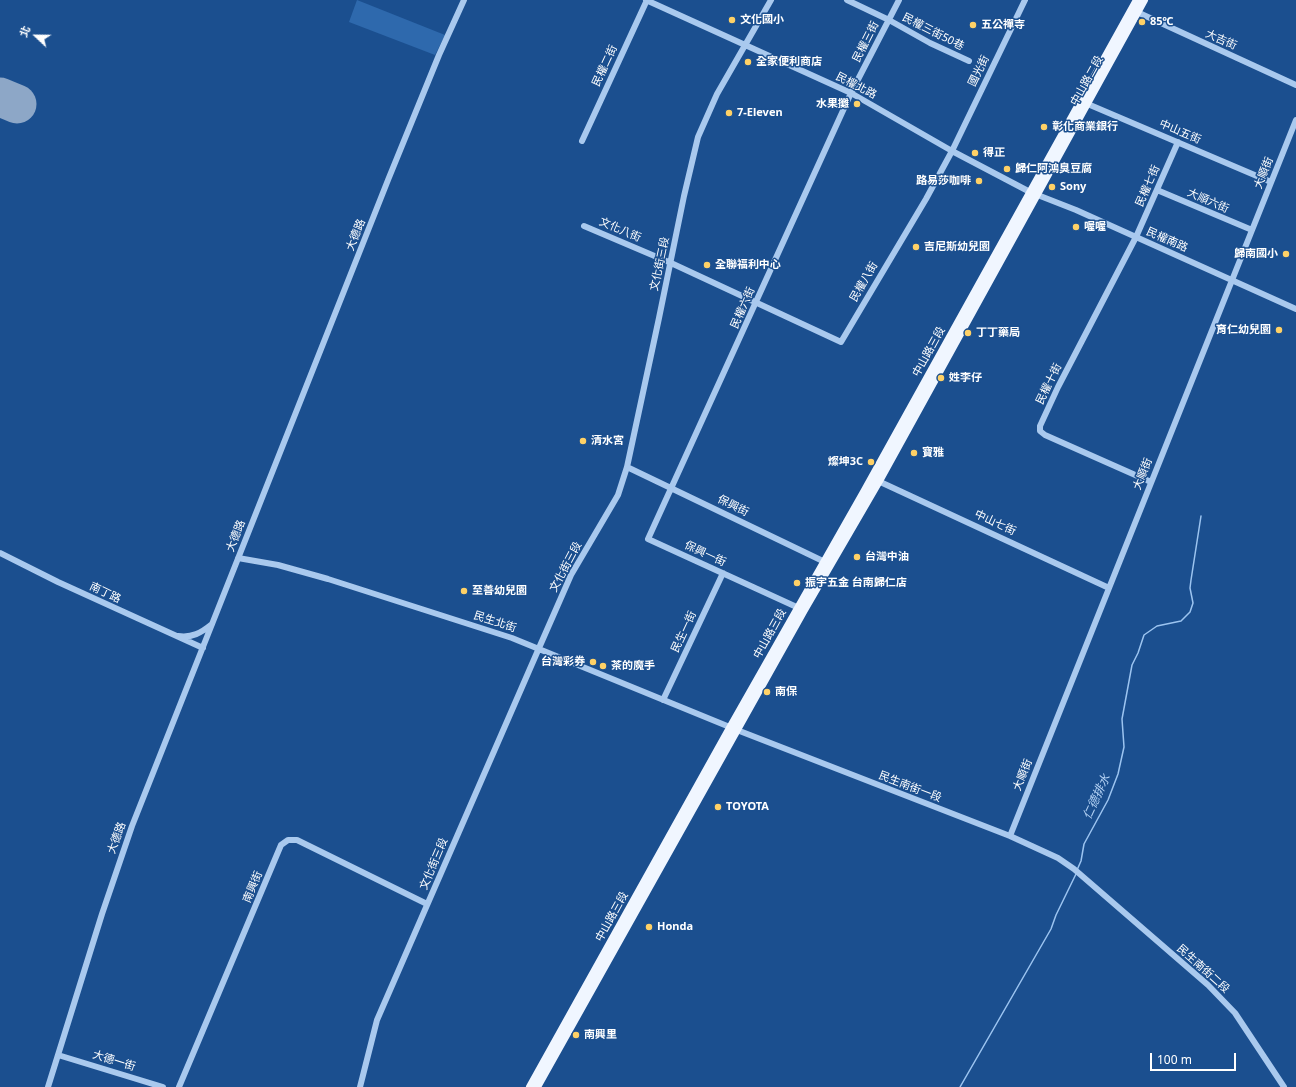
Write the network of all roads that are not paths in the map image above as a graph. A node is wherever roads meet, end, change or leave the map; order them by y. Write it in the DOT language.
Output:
graph roads {
  1 [pos="464,0"];
  2 [pos="647,0"];
  3 [pos="771,0"];
  4 [pos="846,0"];
  5 [pos="899,0"];
  6 [pos="1025,0"];
  7 [pos="1137,0"];
  8 [pos="1144,0"];
  9 [pos="1137,12"];
  10 [pos="889,20"];
  11 [pos="746,46"];
  12 [pos="969,61"];
  13 [pos="1296,85"];
  14 [pos="851,93"];
  15 [pos="1084,102"];
  16 [pos="1296,120"];
  17 [pos="582,141"];
  18 [pos="1178,142"];
  19 [pos="952,151"];
  20 [pos="1271,182"];
  21 [pos="1157,190"];
  22 [pos="1033,193"];
  23 [pos="584,226"];
  24 [pos="1252,230"];
  25 [pos="1136,237"];
  26 [pos="671,263"];
  27 [pos="1232,280"];
  28 [pos="756,303"];
  29 [pos="1296,309"];
  30 [pos="627,467"];
  31 [pos="875,479"];
  32 [pos="1151,482"];
  33 [pos="672,488"];
  34 [pos="0,553"];
  35 [pos="238,558"];
  36 [pos="827,563"];
  37 [pos="723,573"];
  38 [pos="1109,588"];
  39 [pos="801,609"];
  40 [pos="213,623"];
  41 [pos="174,636"];
  42 [pos="203,648"];
  43 [pos="538,648"];
  44 [pos="663,700"];
  45 [pos="733,729"];
  46 [pos="1010,836"];
  47 [pos="1074,869"];
  48 [pos="427,904"];
  49 [pos="58,1055"];
  50 [pos="48,1087"];
  51 [pos="163,1087"];
  52 [pos="179,1087"];
  53 [pos="360,1087"];
  54 [pos="530,1087"];
  55 [pos="537,1087"];
  56 [pos="1284,1087"];
  1 -- 35 [label="street, 大德路"];
  2 -- 11 [label="street, 民權北路"];
  2 -- 17 [label="street, 民權二街"];
  3 -- 11 [label="street, 文化街三段"];
  4 -- 10 [label="street, 民權三街50巷"];
  5 -- 10 [label="street, 民權三街"];
  6 -- 19 [label="street, 國光街"];
  7 -- 15 [label="main road, 中山路二段"];
  8 -- 9 [label="main road, 中山路二段"];
  9 -- 13 [label="street, 大吉街"];
  9 -- 15 [label="main road, 中山路二段"];
  10 -- 12 [label="street, 民權三街50巷"];
  10 -- 14 [label="street, 民權三街"];
  11 -- 14 [label="street, 民權北路"];
  11 -- 26 [label="street, 文化街三段"];
  14 -- 19 [label="street, 民權北路"];
  14 -- 28 [label="street, 民權六街"];
  15 -- 18 [label="street, 中山五街"];
  15 -- 22 [label="main road, 中山路二段"];
  16 -- 20 [label="street, 大順街"];
  18 -- 20 [label="street, 中山五街"];
  18 -- 21 [label="street, 民權七街"];
  19 -- 22 [label="street, 民權北路"];
  19 -- 28 [label="street, 民權八街"];
  20 -- 24 [label="street, 大順街"];
  21 -- 24 [label="street, 大順六街"];
  21 -- 25 [label="street, 民權七街"];
  22 -- 25 [label="street, 民權南路"];
  22 -- 31 [label="main road, 中山路三段"];
  23 -- 26 [label="street, 文化八街"];
  24 -- 27 [label="street, 大順街"];
  25 -- 27 [label="street, 民權南路"];
  25 -- 32 [label="street, 民權十街"];
  26 -- 28 [label="street, 文化八街"];
  26 -- 30 [label="street, 文化街三段"];
  27 -- 29 [label="street, 民權南路"];
  27 -- 32 [label="street, 大順街"];
  28 -- 33 [label="street, 民權六街"];
  30 -- 33 [label="street, 保興街"];
  30 -- 43 [label="street, 文化街三段"];
  31 -- 36 [label="main road, 中山路三段"];
  31 -- 38 [label="street, 中山七街"];
  32 -- 38 [label="street, 大順街"];
  33 -- 36 [label="street, 保興街"];
  33 -- 37 [label="street, 保興一街"];
  34 -- 41 [label="street, 南丁路"];
  35 -- 40 [label="street, 大德路"];
  35 -- 43 [label="street, 民生北街"];
  36 -- 39 [label="main road, 中山路三段"];
  37 -- 39 [label="street, 保興一街"];
  37 -- 44 [label="street, 民生一街"];
  38 -- 46 [label="street, 大順街"];
  39 -- 45 [label="main road, 中山路三段"];
  40 -- 41 [label="street"];
  40 -- 42 [label="street, 大德路"];
  41 -- 42 [label="street, 南丁路"];
  42 -- 49 [label="street, 大德路"];
  43 -- 44 [label="street, 民生北街"];
  43 -- 48 [label="street, 文化街三段"];
  44 -- 45 [label="street, 民生北街"];
  45 -- 46 [label="street, 民生南街一段"];
  45 -- 54 [label="main road, 中山路三段"];
  45 -- 55 [label="main road, 中山路三段"];
  46 -- 47 [label="street, 民生南街一段"];
  47 -- 56 [label="street, 民生南街二段"];
  48 -- 52 [label="street, 南興街"];
  48 -- 53 [label="street, 文化街三段"];
  49 -- 50 [label="street, 大德路"];
  49 -- 51 [label="street, 大德一街"];
}
